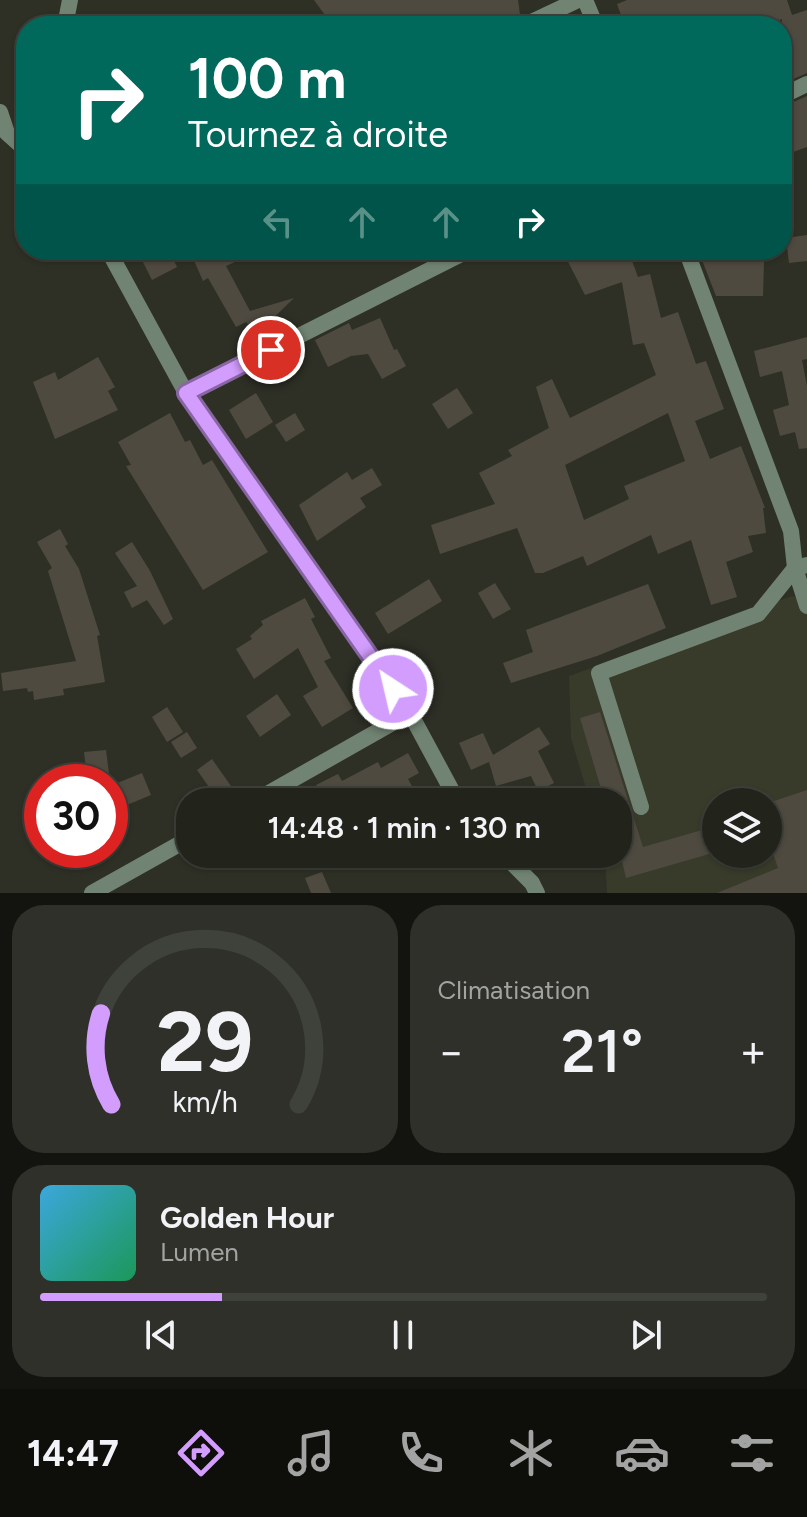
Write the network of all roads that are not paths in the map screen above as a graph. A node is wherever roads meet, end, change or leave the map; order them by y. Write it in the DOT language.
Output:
graph roads {
  1 [pos="578,0"];
  2 [pos="544,16"];
  3 [pos="0,112"];
  4 [pos="16,141"];
  5 [pos="113,260"];
  6 [pos="449,260"];
  7 [pos="690,260"];
  8 [pos="186,393"];
  9 [pos="801,566"];
  10 [pos="807,606"];
  11 [pos="410,713"];
  12 [pos="278,788"];
  13 [pos="450,788"];
  14 [pos="641,807"];
  15 [pos="176,846"];
  16 [pos="517,868"];
  17 [pos="92,893"];
  18 [pos="537,893"];
  1 -- 2 [label="street"];
  3 -- 4 [label="street"];
  5 -- 8 [label="street"];
  6 -- 8 [label="street"];
  7 -- 9 [label="street"];
  8 -- 11 [label="street"];
  9 -- 10 [label="street"];
  9 -- 14 [label="street"];
  11 -- 12 [label="street"];
  11 -- 13 [label="street"];
  15 -- 17 [label="street"];
  16 -- 18 [label="street"];
}
